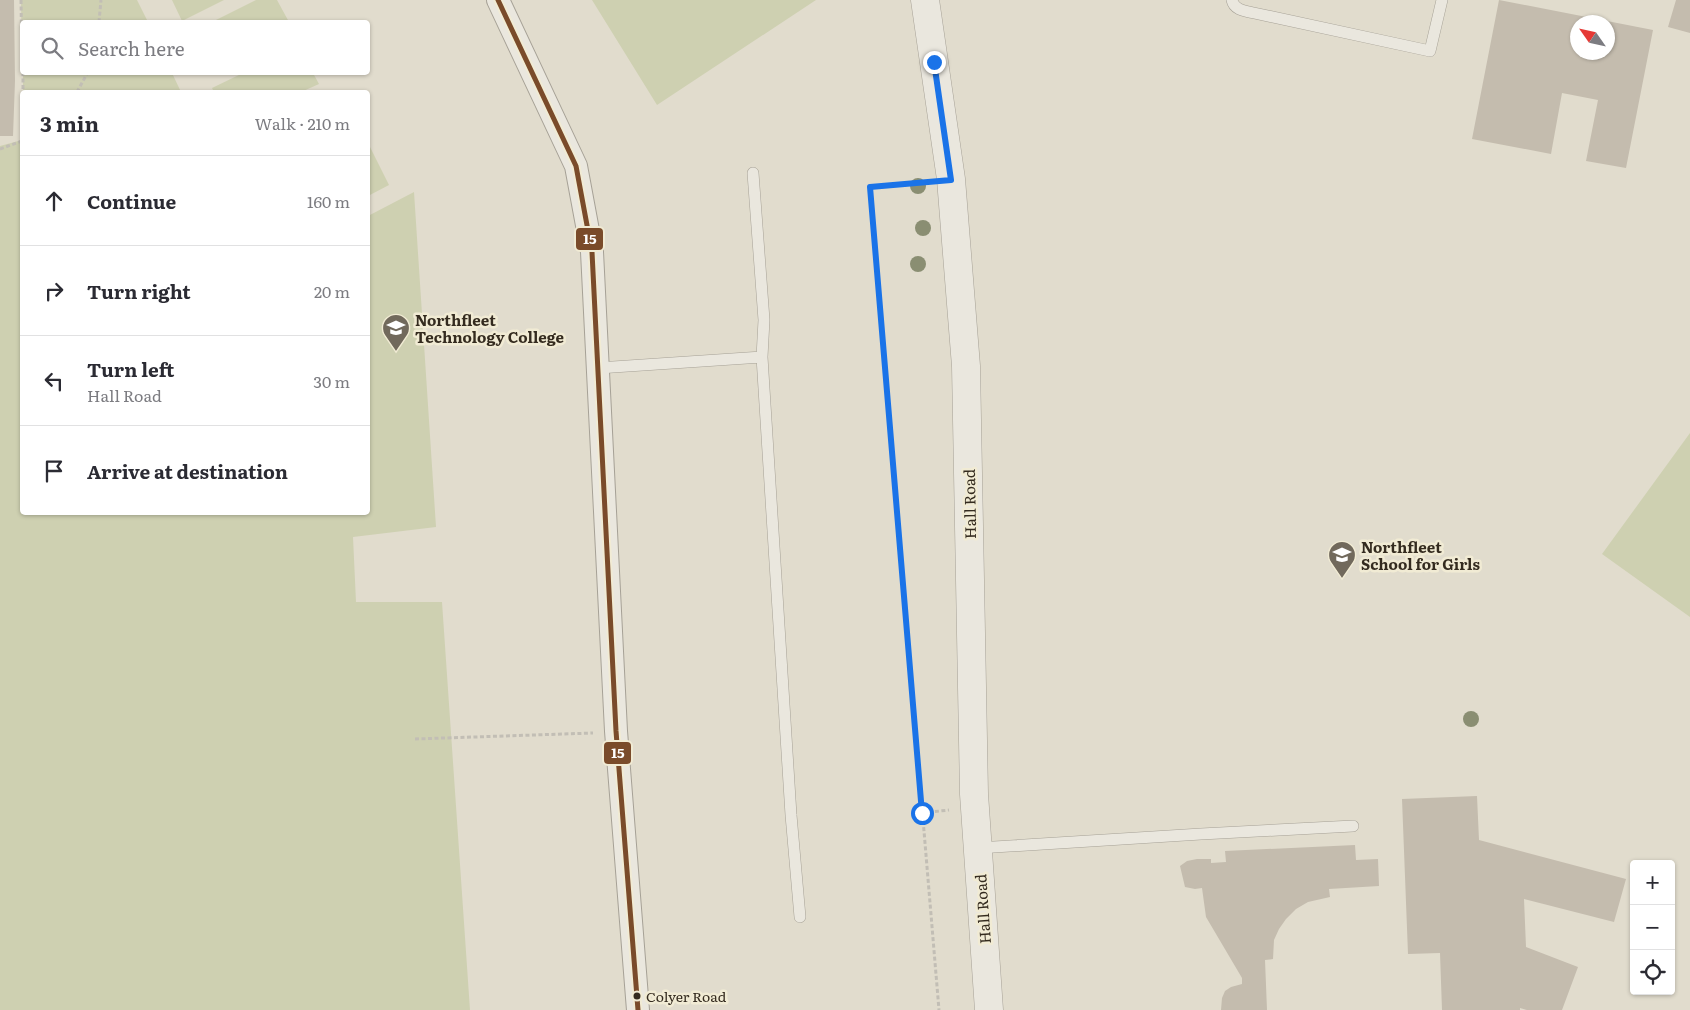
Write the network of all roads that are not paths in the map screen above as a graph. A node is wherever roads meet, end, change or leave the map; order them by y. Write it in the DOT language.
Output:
graph roads {
  1 [pos="498,0"];
  2 [pos="925,0"];
  3 [pos="1232,0"];
  4 [pos="1442,0"];
  5 [pos="753,173"];
  6 [pos="762,357"];
  7 [pos="598,368"];
  8 [pos="1353,826"];
  9 [pos="978,848"];
  10 [pos="800,916"];
  11 [pos="638,1010"];
  12 [pos="989,1010"];
  1 -- 7 [label="street"];
  2 -- 9 [label="street, Hall Road"];
  3 -- 4 [label="lane"];
  5 -- 6 [label="lane"];
  6 -- 7 [label="lane"];
  6 -- 10 [label="lane"];
  7 -- 11 [label="street"];
  8 -- 9 [label="lane"];
  9 -- 12 [label="street, Hall Road"];
}
